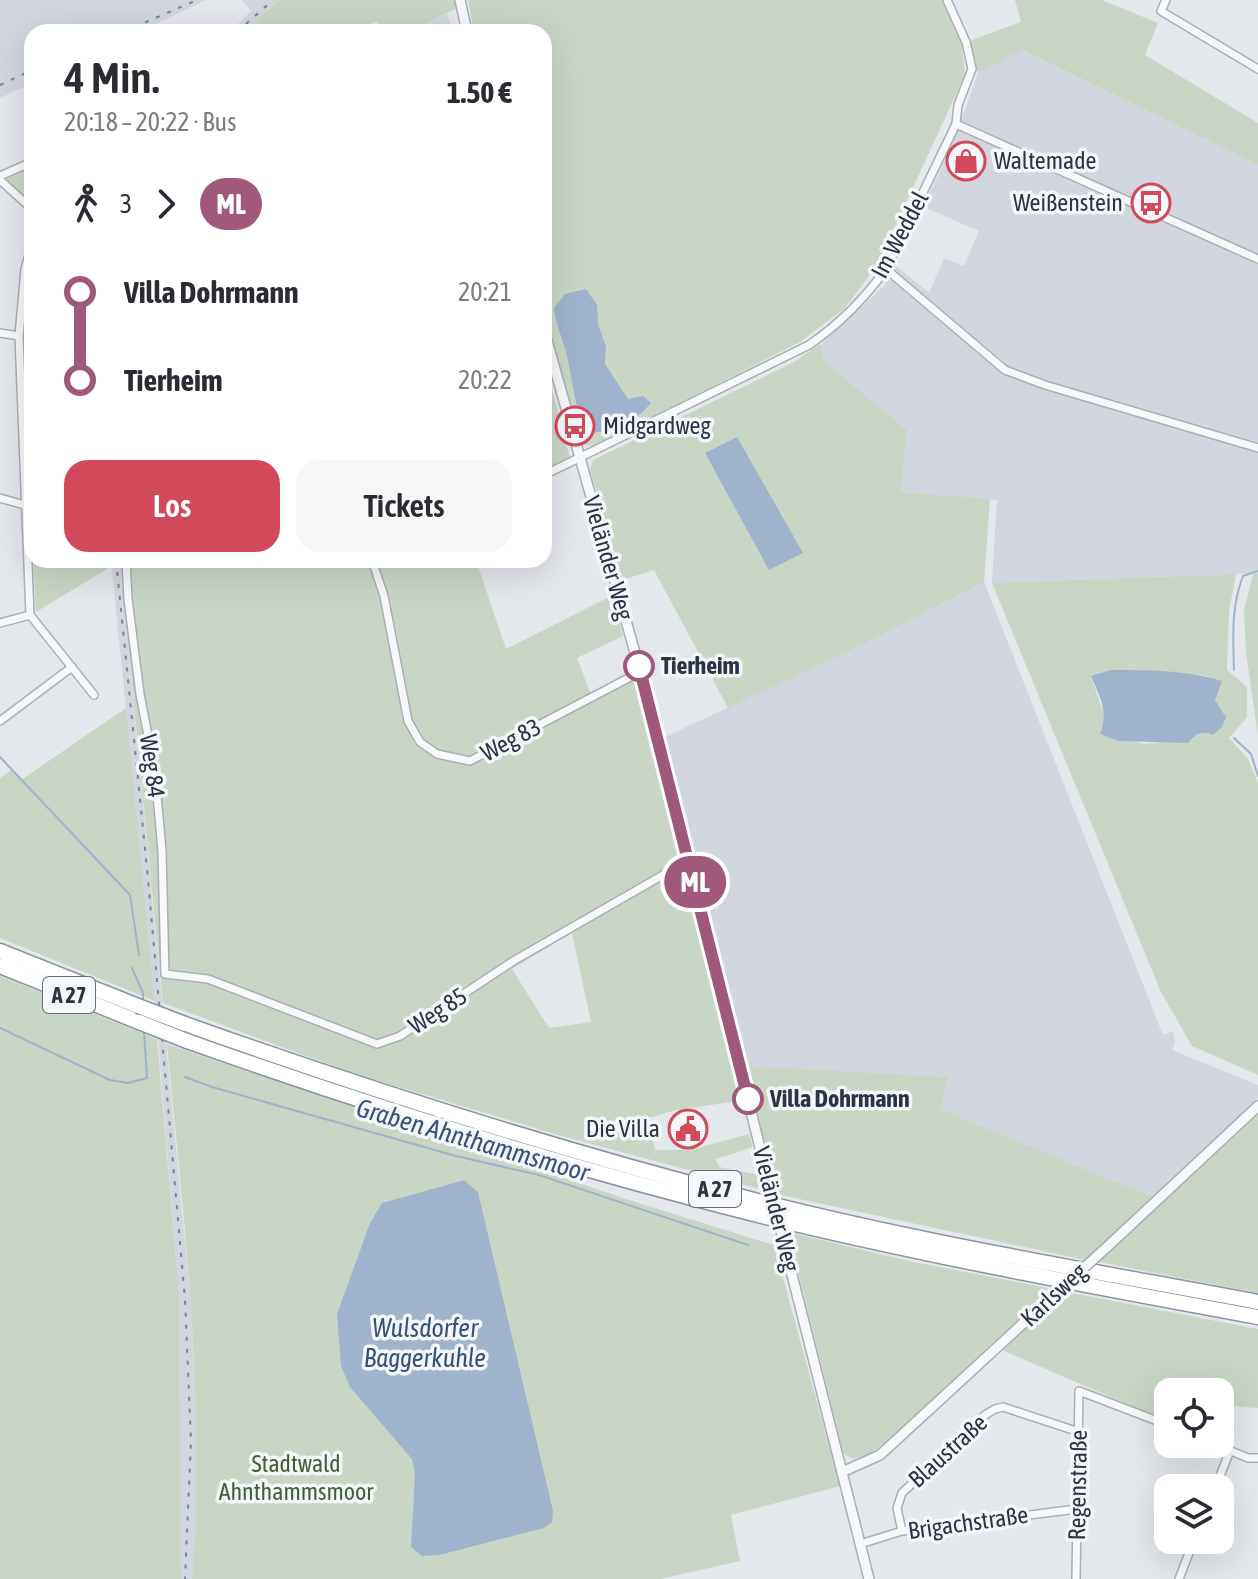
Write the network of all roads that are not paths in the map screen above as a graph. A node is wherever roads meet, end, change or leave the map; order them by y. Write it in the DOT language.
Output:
graph roads {
  1 [pos="460,0"];
  2 [pos="947,0"];
  3 [pos="1166,0"];
  4 [pos="465,24"];
  5 [pos="1258,69"];
  6 [pos="956,124"];
  7 [pos="24,166"];
  8 [pos="0,178"];
  9 [pos="24,201"];
  10 [pos="1258,259"];
  11 [pos="886,269"];
  12 [pos="24,281"];
  13 [pos="0,333"];
  14 [pos="19,336"];
  15 [pos="552,358"];
  16 [pos="1258,448"];
  17 [pos="580,458"];
  18 [pos="552,471"];
  19 [pos="24,480"];
  20 [pos="0,498"];
  21 [pos="24,505"];
  22 [pos="29,568"];
  23 [pos="126,568"];
  24 [pos="375,568"];
  25 [pos="30,615"];
  26 [pos="0,623"];
  27 [pos="72,667"];
  28 [pos="640,672"];
  29 [pos="94,695"];
  30 [pos="0,721"];
  31 [pos="689,860"];
  32 [pos="0,951"];
  33 [pos="0,966"];
  34 [pos="165,974"];
  35 [pos="1258,1106"];
  36 [pos="1258,1302"];
  37 [pos="1258,1317"];
  38 [pos="1154,1420"];
  39 [pos="1079,1432"];
  40 [pos="1234,1453"];
  41 [pos="1258,1458"];
  42 [pos="842,1472"];
  43 [pos="1077,1509"];
  44 [pos="902,1531"];
  45 [pos="860,1544"];
  46 [pos="1189,1554"];
  47 [pos="869,1579"];
  48 [pos="1076,1579"];
  49 [pos="1179,1579"];
  1 -- 4 [label="street"];
  2 -- 6 [label="street, Im Weddel"];
  3 -- 5 [label="street"];
  6 -- 10 [label="street"];
  6 -- 11 [label="street, Im Weddel"];
  7 -- 8 [label="street"];
  8 -- 9 [label="street"];
  11 -- 16 [label="street"];
  11 -- 17 [label="street, Im Weddel"];
  12 -- 14 [label="street"];
  13 -- 14 [label="street"];
  14 -- 19 [label="street"];
  15 -- 17 [label="street, Vieländer Weg"];
  17 -- 18 [label="street"];
  17 -- 28 [label="street, Vieländer Weg"];
  20 -- 21 [label="street"];
  22 -- 25 [label="street"];
  23 -- 34 [label="street, Weg 84"];
  24 -- 28 [label="street, Weg 83"];
  25 -- 26 [label="street"];
  25 -- 27 [label="street"];
  27 -- 29 [label="street"];
  27 -- 30 [label="street"];
  28 -- 31 [label="street, Vieländer Weg"];
  31 -- 34 [label="street, Weg 85"];
  31 -- 42 [label="street, Vieländer Weg, bridge"];
  32 -- 36 [label="highway, A 27, bridge"];
  33 -- 37 [label="highway, A 27, bridge"];
  35 -- 42 [label="street, Karlsweg, bridge"];
  38 -- 39 [label="street, Regenstraße"];
  39 -- 43 [label="street, Regenstraße"];
  39 -- 44 [label="street, Blaustraße"];
  40 -- 41 [label="street"];
  42 -- 45 [label="street, Vieländer Weg"];
  43 -- 44 [label="street, Brigachstraße"];
  43 -- 48 [label="street, Regenstraße"];
  44 -- 45 [label="street, Brigachstraße"];
  45 -- 47 [label="street, Vieländer Weg"];
  46 -- 49 [label="street"];
}
